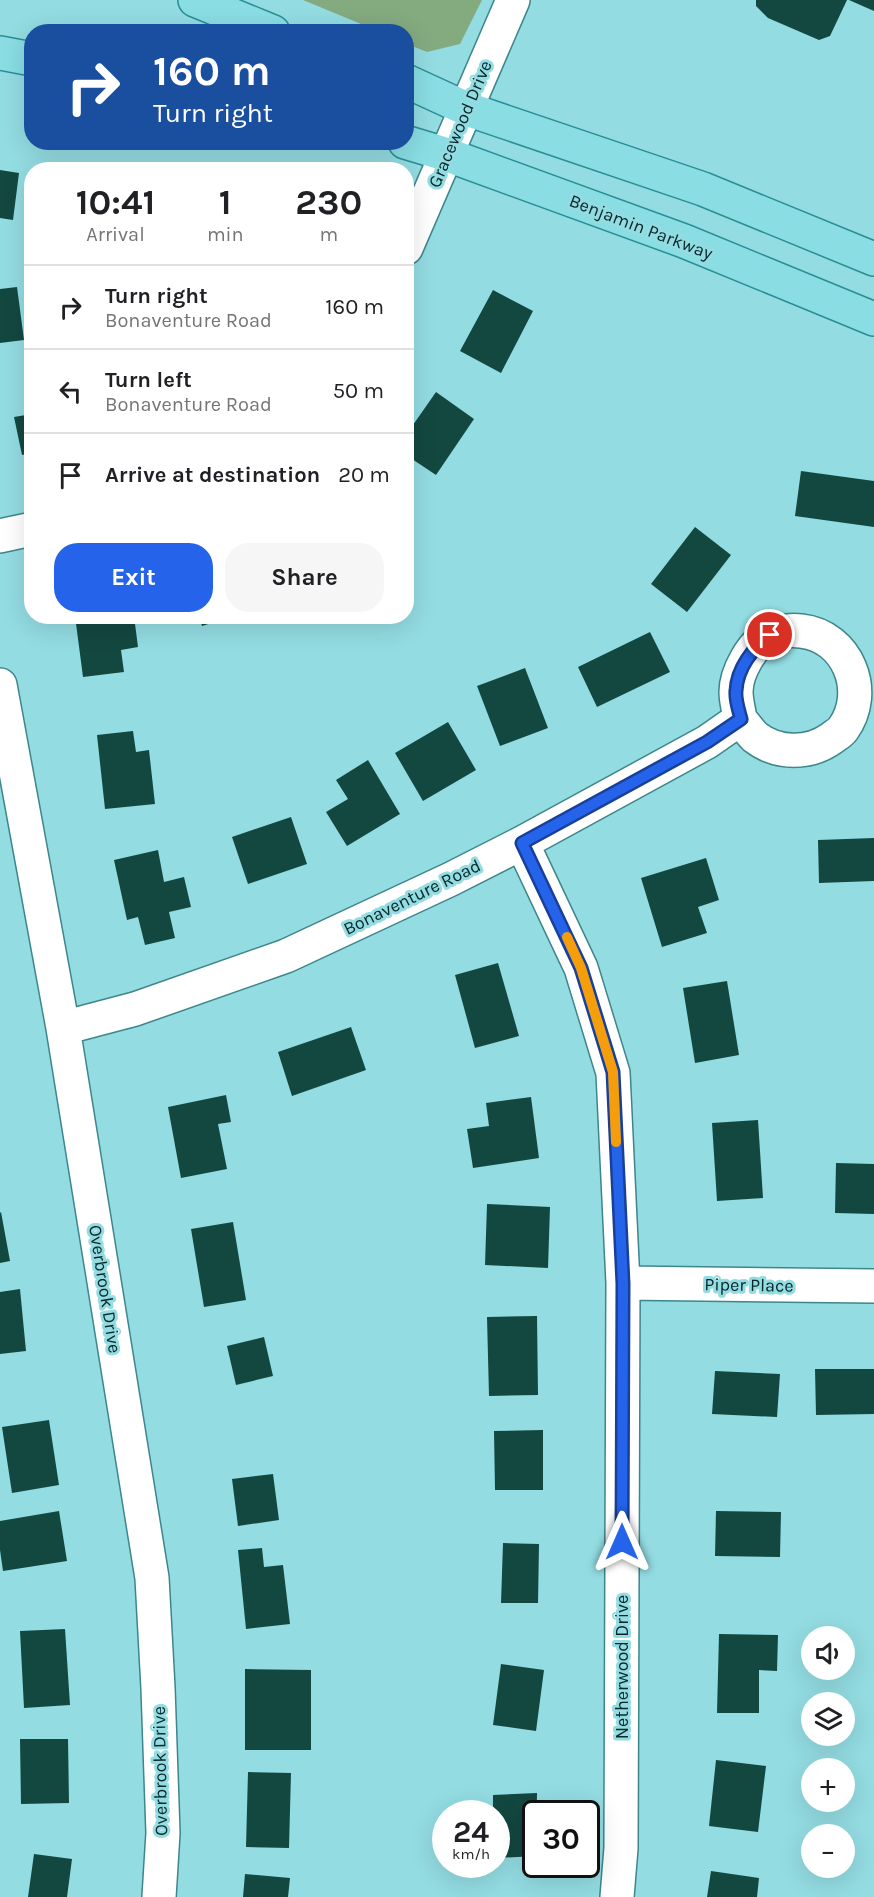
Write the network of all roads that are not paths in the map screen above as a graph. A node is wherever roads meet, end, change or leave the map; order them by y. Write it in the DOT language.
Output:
graph roads {
  1 [pos="195,0"];
  2 [pos="513,0"];
  3 [pos="254,24"];
  4 [pos="0,53"];
  5 [pos="24,58"];
  6 [pos="414,85"];
  7 [pos="467,108"];
  8 [pos="414,145"];
  9 [pos="448,155"];
  10 [pos="414,230"];
  11 [pos="874,258"];
  12 [pos="874,319"];
  13 [pos="24,531"];
  14 [pos="0,536"];
  15 [pos="0,685"];
  16 [pos="741,719"];
  17 [pos="522,843"];
  18 [pos="63,1028"];
  19 [pos="623,1284"];
  20 [pos="874,1286"];
  21 [pos="159,1897"];
  22 [pos="617,1897"];
  1 -- 3 [label="main road"];
  2 -- 7 [label="street, Gracewood Drive"];
  4 -- 5 [label="main road"];
  6 -- 7 [label="main road"];
  7 -- 9 [label="street, Gracewood Drive"];
  7 -- 11 [label="main road"];
  8 -- 9 [label="main road, Benjamin Parkway"];
  9 -- 10 [label="street, Gracewood Drive"];
  9 -- 12 [label="main road, Benjamin Parkway"];
  13 -- 14 [label="street"];
  15 -- 18 [label="street, Overbrook Drive"];
  16 -- 17 [label="street, Bonaventure Road"];
  17 -- 18 [label="street, Bonaventure Road"];
  17 -- 19 [label="street, Netherwood Drive"];
  18 -- 21 [label="street, Overbrook Drive"];
  19 -- 20 [label="street, Piper Place"];
  19 -- 22 [label="street, Netherwood Drive"];
}
